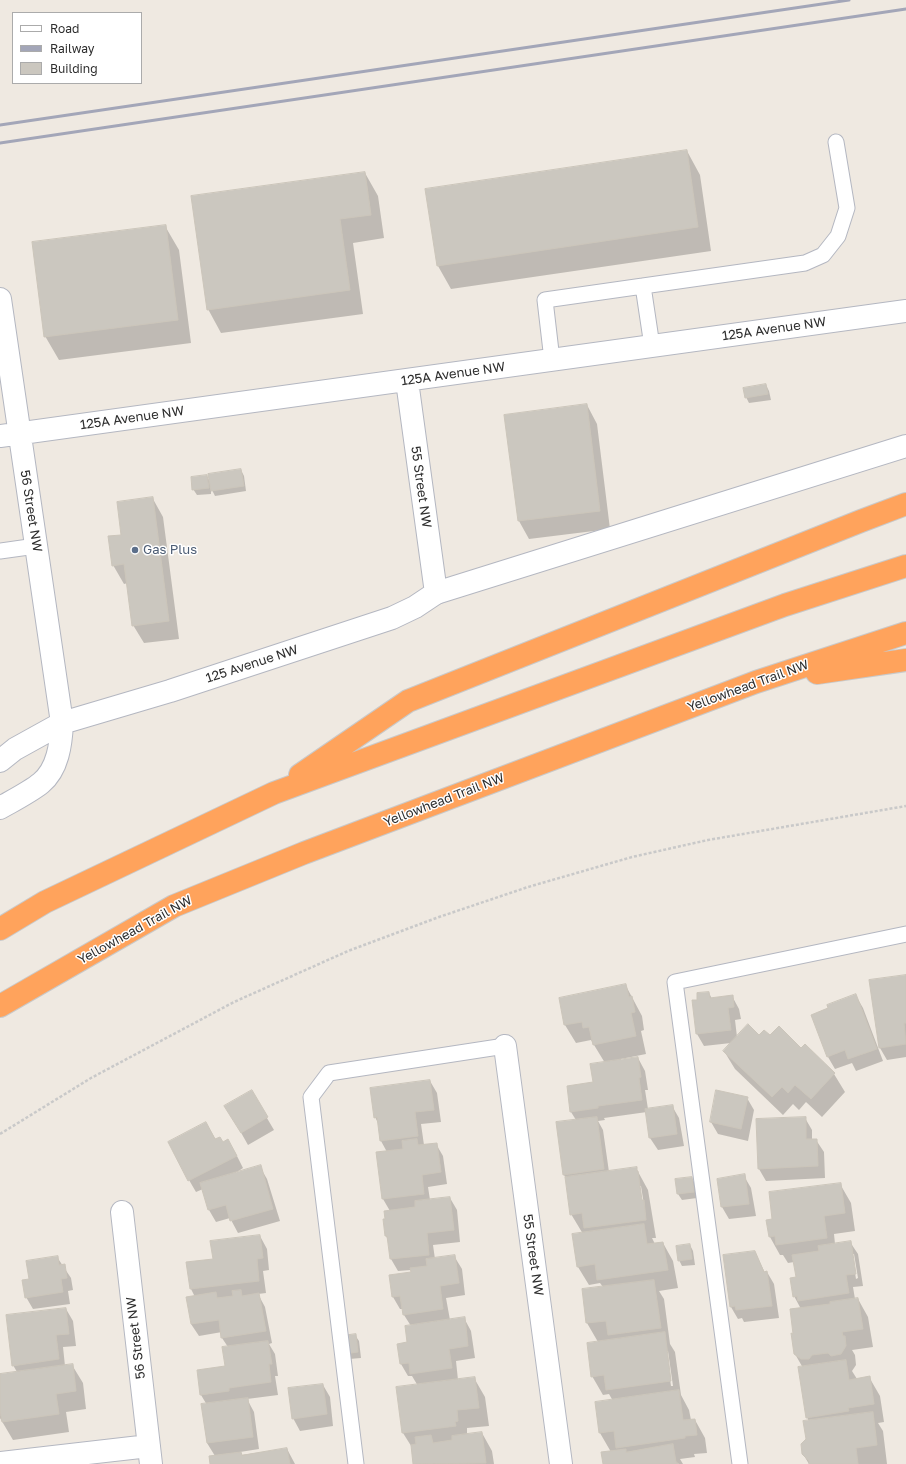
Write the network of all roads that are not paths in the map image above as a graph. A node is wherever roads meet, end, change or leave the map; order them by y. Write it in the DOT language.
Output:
graph roads {
  1 [pos="836,142"];
  2 [pos="643,286"];
  3 [pos="0,299"];
  4 [pos="906,310"];
  5 [pos="652,346"];
  6 [pos="552,360"];
  7 [pos="407,381"];
  8 [pos="9,435"];
  9 [pos="906,446"];
  10 [pos="906,504"];
  11 [pos="36,546"];
  12 [pos="0,551"];
  13 [pos="906,566"];
  14 [pos="436,593"];
  15 [pos="906,633"];
  16 [pos="906,660"];
  17 [pos="756,682"];
  18 [pos="62,723"];
  19 [pos="0,761"];
  20 [pos="274,793"];
  21 [pos="0,808"];
  22 [pos="0,929"];
  23 [pos="906,934"];
  24 [pos="0,1006"];
  25 [pos="505,1046"];
  26 [pos="122,1212"];
  27 [pos="150,1455"];
  28 [pos="0,1462"];
  29 [pos="356,1464"];
  30 [pos="561,1464"];
  31 [pos="740,1464"];
  1 -- 2 [label="lane"];
  2 -- 5 [label="lane"];
  2 -- 6 [label="lane"];
  3 -- 8 [label="street, 56 Street NW"];
  4 -- 5 [label="street, 125A Avenue NW"];
  5 -- 6 [label="street, 125A Avenue NW"];
  6 -- 7 [label="street, 125A Avenue NW"];
  7 -- 8 [label="street, 125A Avenue NW"];
  7 -- 14 [label="street, 55 Street NW"];
  8 -- 11 [label="street, 56 Street NW"];
  9 -- 14 [label="street, 125 Avenue NW"];
  10 -- 20 [label="highway"];
  11 -- 12 [label="lane"];
  11 -- 18 [label="street, 56 Street NW"];
  13 -- 20 [label="highway"];
  14 -- 18 [label="street, 125 Avenue NW"];
  15 -- 17 [label="highway, Yellowhead Trail NW"];
  16 -- 17 [label="highway"];
  17 -- 24 [label="highway, Yellowhead Trail NW"];
  18 -- 19 [label="street, 125 Avenue NW"];
  18 -- 21 [label="street"];
  20 -- 22 [label="highway"];
  23 -- 31 [label="lane"];
  25 -- 29 [label="lane"];
  25 -- 30 [label="street, 55 Street NW"];
  26 -- 27 [label="street, 56 Street NW"];
  27 -- 28 [label="street"];
}
